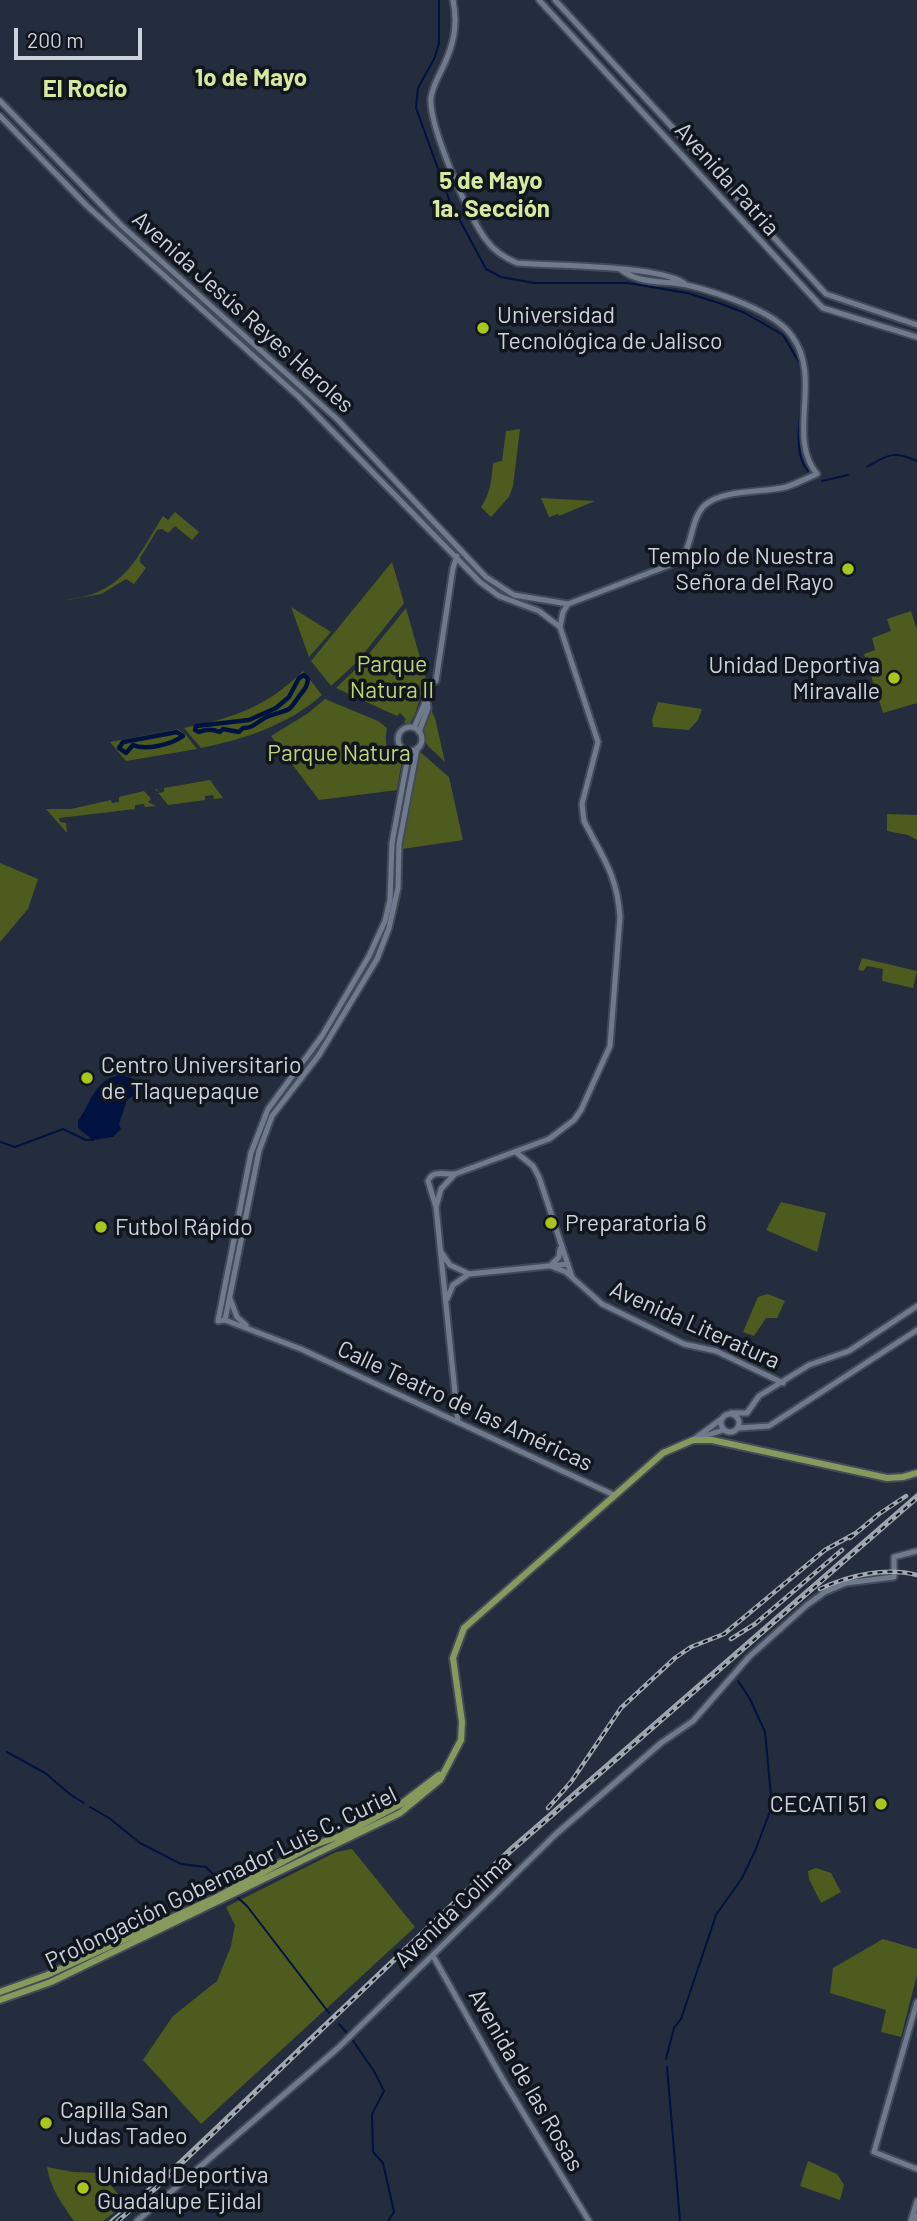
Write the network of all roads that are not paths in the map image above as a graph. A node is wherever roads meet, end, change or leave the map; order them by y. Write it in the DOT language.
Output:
graph roads {
  1 [pos="453,0"];
  2 [pos="539,0"];
  3 [pos="555,0"];
  4 [pos="0,101"];
  5 [pos="0,116"];
  6 [pos="917,326"];
  7 [pos="917,337"];
  8 [pos="306,391"];
  9 [pos="299,397"];
  10 [pos="461,551"];
  11 [pos="456,557"];
  12 [pos="568,604"];
  13 [pos="559,626"];
  14 [pos="417,730"];
  15 [pos="417,748"];
  16 [pos="409,751"];
  17 [pos="408,791"];
  18 [pos="400,792"];
  19 [pos="517,1153"];
  20 [pos="439,1173"];
  21 [pos="456,1174"];
  22 [pos="443,1186"];
  23 [pos="431,1189"];
  24 [pos="436,1207"];
  25 [pos="559,1242"];
  26 [pos="439,1249"];
  27 [pos="447,1262"];
  28 [pos="568,1264"];
  29 [pos="440,1265"];
  30 [pos="551,1267"];
  31 [pos="455,1269"];
  32 [pos="469,1274"];
  33 [pos="442,1280"];
  34 [pos="573,1280"];
  35 [pos="455,1282"];
  36 [pos="230,1296"];
  37 [pos="445,1303"];
  38 [pos="917,1306"];
  39 [pos="225,1320"];
  40 [pos="250,1329"];
  41 [pos="917,1330"];
  42 [pos="783,1383"];
  43 [pos="731,1413"];
  44 [pos="720,1420"];
  45 [pos="458,1422"];
  46 [pos="738,1428"];
  47 [pos="723,1430"];
  48 [pos="693,1440"];
  49 [pos="917,1473"];
  50 [pos="614,1495"];
  51 [pos="917,1551"];
  52 [pos="446,1770"];
  53 [pos="433,1956"];
  54 [pos="0,1992"];
  55 [pos="0,2000"];
  56 [pos="917,2002"];
  57 [pos="917,2169"];
  58 [pos="917,2201"];
  59 [pos="917,2216"];
  60 [pos="137,2221"];
  61 [pos="589,2221"];
  62 [pos="913,2221"];
  1 -- 12 [label="street"];
  2 -- 7 [label="street, Avenida Patria"];
  3 -- 6 [label="street, Avenida Patria"];
  4 -- 8 [label="street, Avenida Jesús Reyes Heroles"];
  5 -- 9 [label="street, Avenida Jesús Reyes Heroles"];
  8 -- 9 [label="street"];
  8 -- 10 [label="street, Avenida Jesús Reyes Heroles"];
  9 -- 11 [label="street, Avenida Jesús Reyes Heroles"];
  10 -- 11 [label="street"];
  10 -- 12 [label="street, Avenida Jesús Reyes Heroles"];
  11 -- 13 [label="street, Avenida Jesús Reyes Heroles"];
  11 -- 14 [label="street"];
  12 -- 13 [label="street"];
  13 -- 19 [label="street"];
  14 -- 15 [label="street"];
  14 -- 16 [label="street"];
  15 -- 16 [label="street"];
  15 -- 17 [label="street"];
  16 -- 18 [label="street"];
  17 -- 18 [label="street"];
  17 -- 36 [label="street"];
  18 -- 39 [label="street"];
  19 -- 21 [label="street"];
  19 -- 25 [label="street"];
  20 -- 21 [label="street"];
  20 -- 22 [label="street"];
  20 -- 23 [label="street"];
  21 -- 22 [label="street"];
  22 -- 23 [label="street"];
  22 -- 24 [label="street"];
  23 -- 24 [label="street"];
  24 -- 26 [label="street"];
  25 -- 28 [label="street"];
  25 -- 30 [label="street"];
  26 -- 27 [label="street"];
  26 -- 29 [label="street"];
  27 -- 29 [label="street"];
  27 -- 31 [label="street"];
  28 -- 30 [label="street"];
  28 -- 34 [label="street"];
  29 -- 33 [label="street"];
  30 -- 32 [label="street"];
  30 -- 34 [label="street, Avenida Literatura"];
  31 -- 32 [label="street"];
  31 -- 35 [label="street"];
  32 -- 35 [label="street"];
  33 -- 35 [label="street"];
  33 -- 37 [label="street"];
  34 -- 42 [label="street, Avenida Literatura"];
  35 -- 37 [label="street"];
  36 -- 39 [label="street"];
  36 -- 40 [label="street"];
  37 -- 45 [label="street"];
  38 -- 42 [label="street"];
  39 -- 40 [label="street, Calle Teatro de las Américas"];
  40 -- 45 [label="street, Calle Teatro de las Américas"];
  41 -- 46 [label="street"];
  42 -- 43 [label="street"];
  43 -- 44 [label="street"];
  43 -- 46 [label="street"];
  44 -- 47 [label="street"];
  44 -- 48 [label="street"];
  45 -- 50 [label="street, Calle Teatro de las Américas"];
  46 -- 47 [label="street"];
  47 -- 48 [label="street"];
  48 -- 49 [label="main road"];
  48 -- 50 [label="main road, Prolongación Gobernador Luis C. Curiel"];
  50 -- 52 [label="main road, Prolongación Gobernador Luis C. Curiel"];
  51 -- 53 [label="street, Avenida Colima"];
  52 -- 54 [label="main road, Prolongación Gobernador Luis C. Curiel"];
  52 -- 55 [label="main road, Prolongación Gobernador Luis C. Curiel"];
  53 -- 60 [label="street, Avenida Colima"];
  53 -- 61 [label="street, Avenida de las Rosas"];
  56 -- 57 [label="street"];
  58 -- 62 [label="street"];
  59 -- 62 [label="street"];
}
